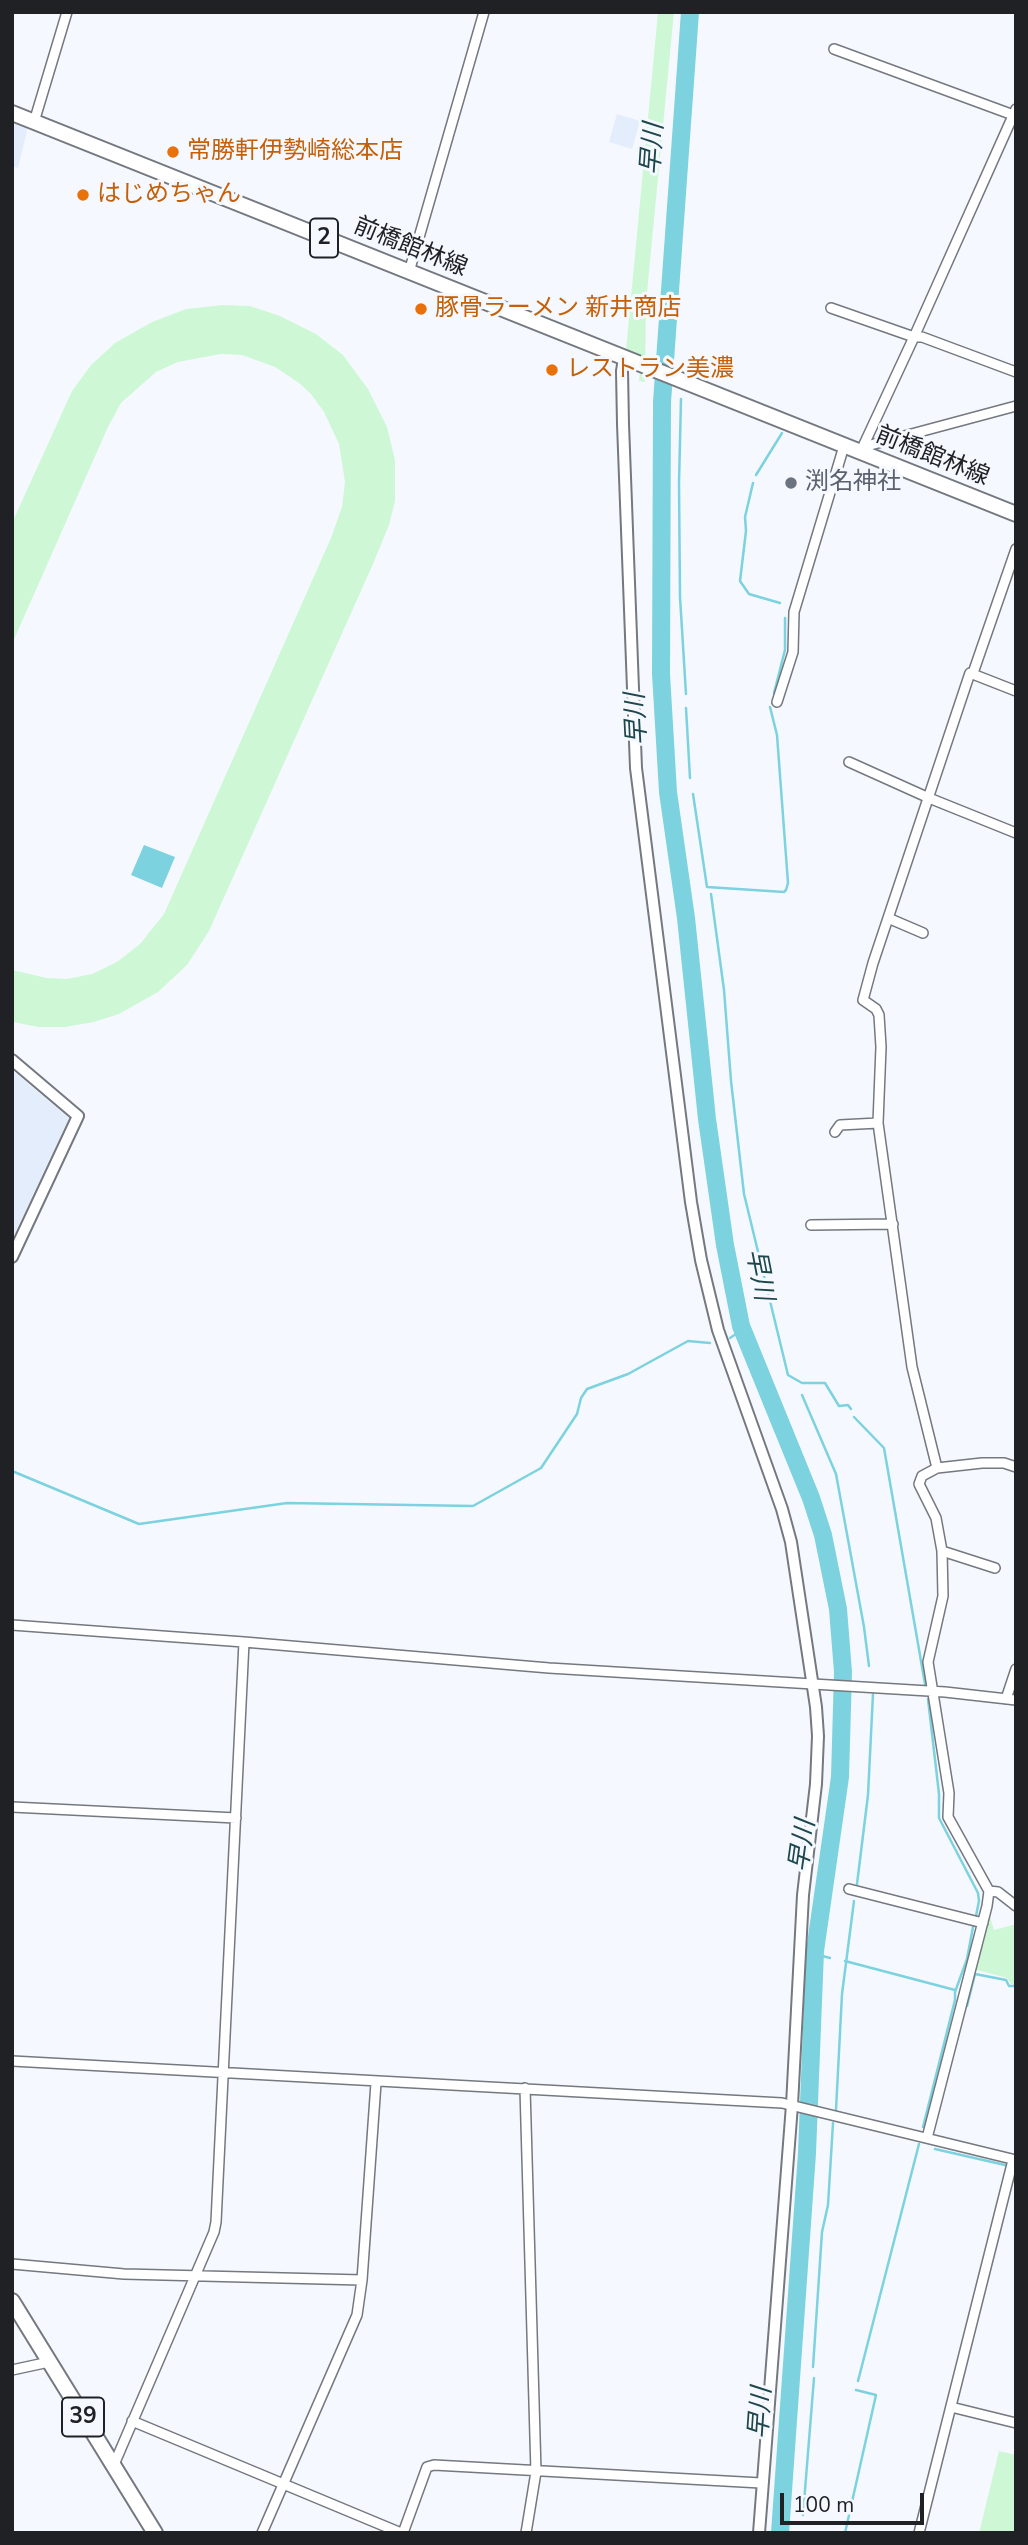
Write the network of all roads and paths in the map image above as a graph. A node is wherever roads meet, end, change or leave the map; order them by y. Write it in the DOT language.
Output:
graph roads {
  1 [pos="67,12"];
  2 [pos="484,12"];
  3 [pos="834,49"];
  4 [pos="12,113"];
  5 [pos="1015,113"];
  6 [pos="34,122"];
  7 [pos="409,272"];
  8 [pos="831,307"];
  9 [pos="914,337"];
  10 [pos="630,361"];
  11 [pos="1016,372"];
  12 [pos="1016,406"];
  13 [pos="844,446"];
  14 [pos="861,450"];
  15 [pos="1016,514"];
  16 [pos="1016,549"];
  17 [pos="973,673"];
  18 [pos="1016,691"];
  19 [pos="777,702"];
  20 [pos="849,762"];
  21 [pos="929,798"];
  22 [pos="1016,832"];
  23 [pos="888,918"];
  24 [pos="923,933"];
  25 [pos="12,1060"];
  26 [pos="878,1123"];
  27 [pos="835,1132"];
  28 [pos="811,1224"];
  29 [pos="892,1224"];
  30 [pos="12,1256"];
  31 [pos="1015,1462"];
  32 [pos="937,1468"];
  33 [pos="942,1551"];
  34 [pos="995,1568"];
  35 [pos="12,1625"];
  36 [pos="244,1642"];
  37 [pos="1016,1669"];
  38 [pos="817,1683"];
  39 [pos="933,1691"];
  40 [pos="1011,1700"];
  41 [pos="12,1807"];
  42 [pos="236,1818"];
  43 [pos="849,1889"];
  44 [pos="989,1891"];
  45 [pos="1016,1906"];
  46 [pos="982,1923"];
  47 [pos="12,2061"];
  48 [pos="222,2072"];
  49 [pos="376,2082"];
  50 [pos="526,2088"];
  51 [pos="794,2106"];
  52 [pos="927,2138"];
  53 [pos="1014,2160"];
  54 [pos="12,2264"];
  55 [pos="195,2275"];
  56 [pos="362,2280"];
  57 [pos="12,2301"];
  58 [pos="49,2362"];
  59 [pos="12,2370"];
  60 [pos="951,2406"];
  61 [pos="132,2421"];
  62 [pos="1016,2423"];
  63 [pos="113,2466"];
  64 [pos="536,2472"];
  65 [pos="284,2483"];
  66 [pos="761,2483"];
  67 [pos="155,2533"];
  68 [pos="262,2533"];
  69 [pos="402,2533"];
  70 [pos="526,2533"];
  71 [pos="758,2533"];
  72 [pos="919,2533"];
  1 -- 6 [label="street"];
  2 -- 7 [label="street"];
  3 -- 5 [label="street"];
  4 -- 6 [label="main road, 前橋館林線 / 2"];
  5 -- 9 [label="street"];
  6 -- 7 [label="main road, 前橋館林線 / 2"];
  7 -- 10 [label="main road, 前橋館林線 / 2"];
  8 -- 9 [label="street"];
  9 -- 11 [label="street"];
  9 -- 14 [label="street"];
  10 -- 13 [label="main road, 前橋館林線 / 2"];
  10 -- 38 [label="street"];
  12 -- 14 [label="street"];
  13 -- 14 [label="main road, 前橋館林線 / 2"];
  13 -- 19 [label="street"];
  14 -- 15 [label="main road, 前橋館林線 / 2"];
  16 -- 17 [label="street"];
  17 -- 18 [label="street"];
  17 -- 21 [label="street"];
  20 -- 21 [label="street"];
  21 -- 22 [label="street"];
  21 -- 23 [label="street"];
  23 -- 24 [label="street"];
  23 -- 26 [label="street"];
  25 -- 30 [label="street"];
  26 -- 27 [label="street"];
  26 -- 29 [label="street"];
  28 -- 29 [label="street"];
  29 -- 32 [label="street"];
  31 -- 32 [label="street"];
  32 -- 33 [label="street"];
  33 -- 34 [label="street"];
  33 -- 39 [label="street"];
  35 -- 36 [label="street"];
  36 -- 38 [label="street"];
  36 -- 42 [label="street"];
  37 -- 40 [label="street"];
  38 -- 39 [label="street"];
  38 -- 51 [label="street"];
  39 -- 40 [label="street"];
  39 -- 44 [label="street"];
  41 -- 42 [label="street"];
  42 -- 48 [label="street"];
  43 -- 46 [label="street"];
  44 -- 45 [label="street"];
  44 -- 46 [label="street"];
  46 -- 52 [label="street"];
  47 -- 48 [label="street"];
  48 -- 49 [label="street"];
  48 -- 55 [label="street"];
  49 -- 50 [label="street"];
  49 -- 56 [label="street"];
  50 -- 51 [label="street"];
  50 -- 64 [label="street"];
  51 -- 52 [label="street"];
  51 -- 66 [label="street"];
  52 -- 53 [label="street"];
  53 -- 60 [label="street"];
  54 -- 55 [label="street"];
  55 -- 56 [label="street"];
  55 -- 61 [label="street"];
  56 -- 65 [label="street"];
  57 -- 58 [label="main road, 39"];
  58 -- 59 [label="street"];
  58 -- 63 [label="main road, 39"];
  60 -- 62 [label="street"];
  60 -- 72 [label="street"];
  61 -- 63 [label="street"];
  61 -- 65 [label="street"];
  63 -- 67 [label="main road, 39"];
  64 -- 66 [label="street"];
  64 -- 69 [label="street"];
  64 -- 70 [label="street"];
  65 -- 68 [label="street"];
  65 -- 69 [label="street"];
  66 -- 71 [label="street"];
}
